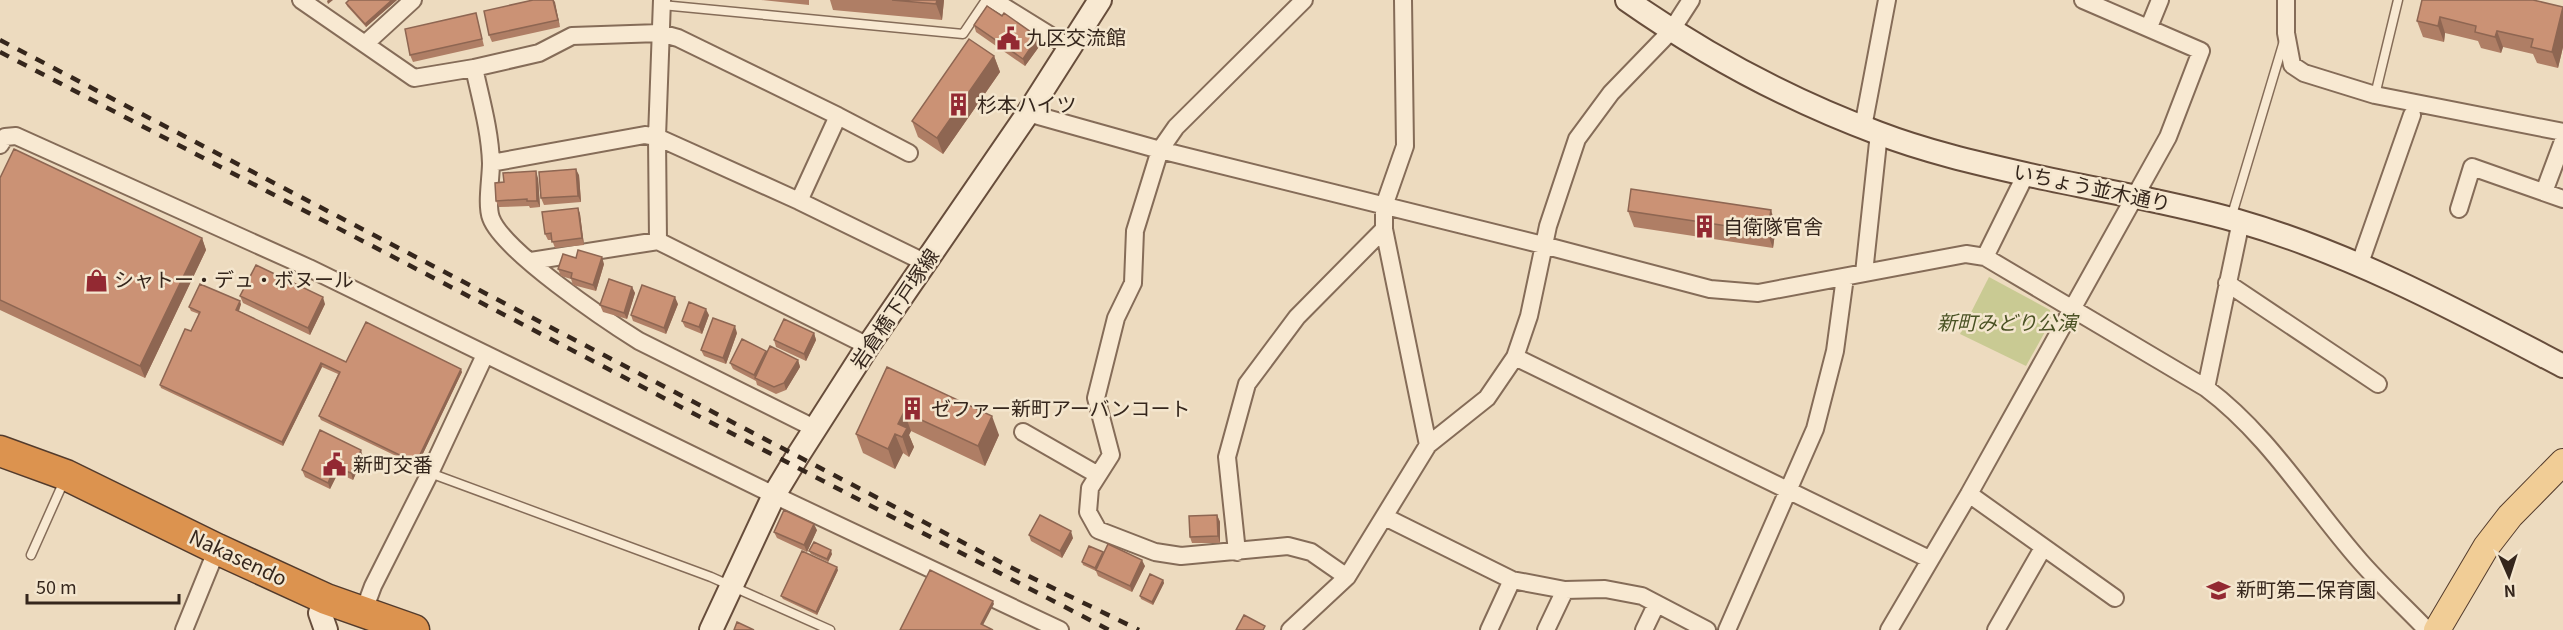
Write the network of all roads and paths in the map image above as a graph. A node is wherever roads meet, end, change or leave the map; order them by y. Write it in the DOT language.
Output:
graph roads {
  1 [pos="301,0"];
  2 [pos="413,0"];
  3 [pos="986,0"];
  4 [pos="993,0"];
  5 [pos="1100,0"];
  6 [pos="1304,0"];
  7 [pos="1403,0"];
  8 [pos="1627,0"];
  9 [pos="1691,0"];
  10 [pos="1887,0"];
  11 [pos="2083,0"];
  12 [pos="2160,0"];
  13 [pos="2286,0"];
  14 [pos="2398,0"];
  15 [pos="662,3"];
  16 [pos="2149,27"];
  17 [pos="1671,31"];
  18 [pos="660,33"];
  19 [pos="2286,33"];
  20 [pos="365,44"];
  21 [pos="1069,47"];
  22 [pos="474,68"];
  23 [pos="2375,95"];
  24 [pos="1028,113"];
  25 [pos="2412,115"];
  26 [pos="838,116"];
  27 [pos="1871,130"];
  28 [pos="2563,132"];
  29 [pos="657,137"];
  30 [pos="2563,141"];
  31 [pos="0,145"];
  32 [pos="1160,150"];
  33 [pos="909,153"];
  34 [pos="491,163"];
  35 [pos="2026,174"];
  36 [pos="2544,192"];
  37 [pos="2135,196"];
  38 [pos="2563,199"];
  39 [pos="799,201"];
  40 [pos="1384,206"];
  41 [pos="2458,209"];
  42 [pos="2236,220"];
  43 [pos="1384,229"];
  44 [pos="658,241"];
  45 [pos="1543,245"];
  46 [pos="1985,257"];
  47 [pos="531,261"];
  48 [pos="926,263"];
  49 [pos="2360,263"];
  50 [pos="1864,273"];
  51 [pos="1845,277"];
  52 [pos="2227,283"];
  53 [pos="2071,308"];
  54 [pos="868,346"];
  55 [pos="485,355"];
  56 [pos="1515,357"];
  57 [pos="2563,366"];
  58 [pos="2378,384"];
  59 [pos="2206,388"];
  60 [pos="816,429"];
  61 [pos="1023,432"];
  62 [pos="1428,445"];
  63 [pos="0,451"];
  64 [pos="2563,462"];
  65 [pos="430,473"];
  66 [pos="66,475"];
  67 [pos="1098,475"];
  68 [pos="1788,488"];
  69 [pos="1969,494"];
  70 [pos="774,495"];
  71 [pos="1385,517"];
  72 [pos="2043,548"];
  73 [pos="217,549"];
  74 [pos="1237,552"];
  75 [pos="31,555"];
  76 [pos="1929,559"];
  77 [pos="1347,577"];
  78 [pos="1512,580"];
  79 [pos="731,585"];
  80 [pos="1564,590"];
  81 [pos="326,598"];
  82 [pos="2115,598"];
  83 [pos="1656,605"];
  84 [pos="363,613"];
  85 [pos="184,630"];
  86 [pos="326,630"];
  87 [pos="414,630"];
  88 [pos="711,630"];
  89 [pos="830,630"];
  90 [pos="1060,630"];
  91 [pos="1290,630"];
  92 [pos="1489,630"];
  93 [pos="1545,630"];
  94 [pos="1644,630"];
  95 [pos="1707,630"];
  96 [pos="1727,630"];
  97 [pos="1889,630"];
  98 [pos="1996,630"];
  99 [pos="2427,630"];
  100 [pos="2437,630"];
  1 -- 20 [label="street"];
  2 -- 20 [label="street"];
  3 -- 15 [label="lane"];
  4 -- 21 [label="street"];
  5 -- 21 [label="street, 岩倉橋下戸塚線"];
  6 -- 32 [label="street"];
  7 -- 40 [label="street"];
  8 -- 17 [label="street, いちょう並木通り"];
  9 -- 17 [label="street"];
  10 -- 27 [label="street"];
  11 -- 16 [label="street"];
  12 -- 16 [label="street"];
  13 -- 19 [label="street"];
  14 -- 23 [label="lane"];
  15 -- 18 [label="street"];
  16 -- 37 [label="street"];
  17 -- 27 [label="street, いちょう並木通り"];
  17 -- 45 [label="street"];
  18 -- 22 [label="street"];
  18 -- 26 [label="street"];
  18 -- 29 [label="street"];
  19 -- 23 [label="street"];
  19 -- 42 [label="lane"];
  20 -- 22 [label="street"];
  21 -- 24 [label="street, 岩倉橋下戸塚線"];
  22 -- 34 [label="street"];
  23 -- 28 [label="street"];
  24 -- 32 [label="street"];
  24 -- 48 [label="street, 岩倉橋下戸塚線"];
  25 -- 49 [label="street"];
  26 -- 33 [label="street"];
  26 -- 39 [label="street"];
  27 -- 35 [label="street, いちょう並木通り"];
  27 -- 50 [label="street"];
  29 -- 34 [label="street"];
  29 -- 39 [label="street"];
  29 -- 44 [label="street"];
  30 -- 36 [label="street"];
  31 -- 55 [label="street"];
  32 -- 40 [label="street"];
  32 -- 67 [label="street"];
  34 -- 47 [label="street"];
  35 -- 37 [label="street, いちょう並木通り"];
  35 -- 46 [label="street"];
  36 -- 38 [label="street"];
  36 -- 41 [label="street"];
  37 -- 42 [label="street, いちょう並木通り"];
  37 -- 53 [label="street"];
  39 -- 48 [label="street"];
  40 -- 43 [label="street"];
  40 -- 45 [label="street"];
  42 -- 49 [label="street, いちょう並木通り"];
  42 -- 52 [label="street"];
  43 -- 62 [label="street"];
  43 -- 74 [label="street"];
  44 -- 47 [label="street"];
  44 -- 54 [label="street"];
  45 -- 51 [label="street"];
  45 -- 56 [label="street"];
  46 -- 50 [label="street"];
  46 -- 53 [label="street"];
  47 -- 60 [label="street"];
  48 -- 54 [label="street, 岩倉橋下戸塚線"];
  49 -- 57 [label="street, いちょう並木通り"];
  50 -- 51 [label="street"];
  51 -- 68 [label="street"];
  52 -- 58 [label="street"];
  52 -- 59 [label="street"];
  53 -- 59 [label="street"];
  53 -- 69 [label="street"];
  54 -- 60 [label="street, 岩倉橋下戸塚線"];
  55 -- 65 [label="street"];
  55 -- 70 [label="street"];
  56 -- 62 [label="street"];
  56 -- 68 [label="street"];
  59 -- 99 [label="street"];
  60 -- 70 [label="street, 岩倉橋下戸塚線"];
  61 -- 67 [label="street"];
  62 -- 71 [label="street"];
  63 -- 66 [label="highway, Nakasendo"];
  64 -- 100 [label="main road"];
  65 -- 79 [label="lane"];
  65 -- 84 [label="street"];
  66 -- 73 [label="highway, Nakasendo"];
  66 -- 75 [label="lane"];
  67 -- 74 [label="street"];
  68 -- 76 [label="street"];
  68 -- 96 [label="street"];
  69 -- 72 [label="street"];
  69 -- 76 [label="street"];
  70 -- 79 [label="street, 岩倉橋下戸塚線"];
  70 -- 90 [label="street"];
  71 -- 77 [label="street"];
  71 -- 78 [label="street"];
  72 -- 82 [label="street"];
  72 -- 98 [label="street"];
  73 -- 81 [label="highway, Nakasendo"];
  73 -- 85 [label="street"];
  74 -- 77 [label="street"];
  76 -- 97 [label="street"];
  77 -- 91 [label="street"];
  78 -- 80 [label="street"];
  78 -- 92 [label="street"];
  79 -- 88 [label="street, 岩倉橋下戸塚線"];
  79 -- 89 [label="lane"];
  80 -- 83 [label="street"];
  80 -- 93 [label="street"];
  81 -- 84 [label="highway, Nakasendo"];
  81 -- 86 [label="street"];
  83 -- 94 [label="street"];
  83 -- 95 [label="street"];
  84 -- 87 [label="highway, Nakasendo"];
}
